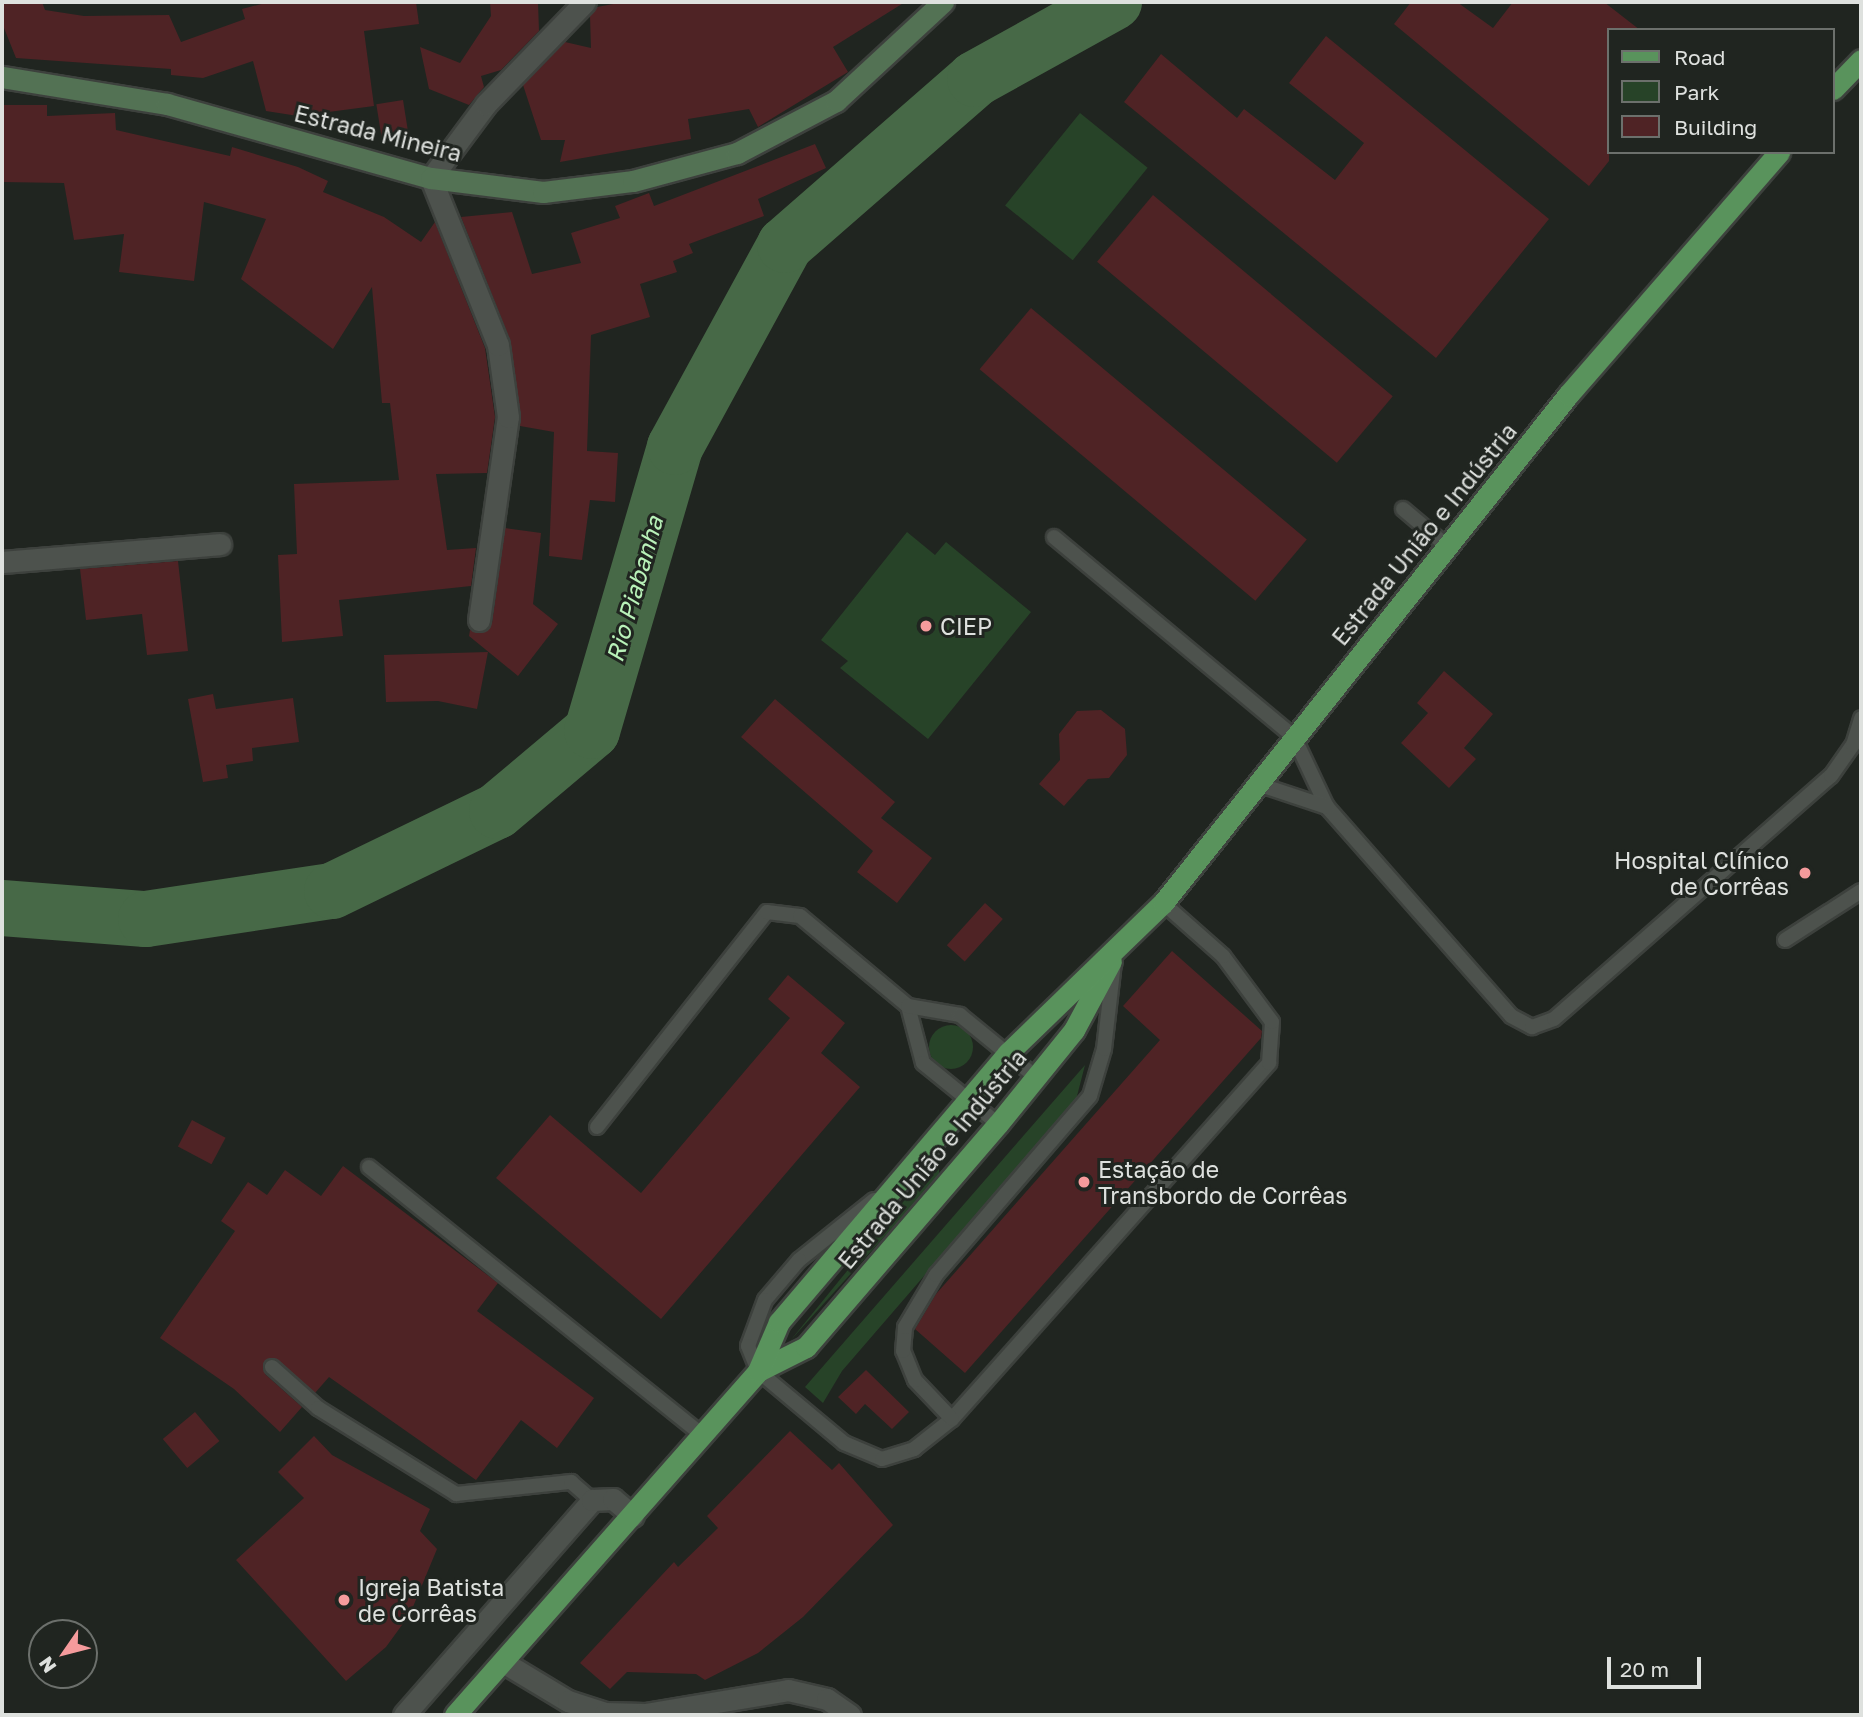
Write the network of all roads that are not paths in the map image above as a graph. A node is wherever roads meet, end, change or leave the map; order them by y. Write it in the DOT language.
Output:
graph roads {
  1 [pos="585,2"];
  2 [pos="943,2"];
  3 [pos="1861,60"];
  4 [pos="2,77"];
  5 [pos="1835,87"];
  6 [pos="1777,154"];
  7 [pos="430,178"];
  8 [pos="1404,509"];
  9 [pos="1054,537"];
  10 [pos="220,544"];
  11 [pos="1448,547"];
  12 [pos="2,562"];
  13 [pos="479,620"];
  14 [pos="1861,718"];
  15 [pos="1294,737"];
  16 [pos="1258,784"];
  17 [pos="1327,807"];
  18 [pos="1861,891"];
  19 [pos="1163,903"];
  20 [pos="1786,940"];
  21 [pos="1116,952"];
  22 [pos="908,1006"];
  23 [pos="1008,1053"];
  24 [pos="1037,1078"];
  25 [pos="970,1100"];
  26 [pos="998,1124"];
  27 [pos="597,1127"];
  28 [pos="369,1167"];
  29 [pos="272,1367"];
  30 [pos="758,1371"];
  31 [pos="952,1419"];
  32 [pos="703,1436"];
  33 [pos="592,1500"];
  34 [pos="633,1516"];
  35 [pos="503,1662"];
  36 [pos="404,1715"];
  37 [pos="455,1715"];
  38 [pos="850,1715"];
  1 -- 7 [label="street"];
  2 -- 7 [label="street, Estrada Mineira"];
  3 -- 5 [label="main road"];
  4 -- 7 [label="street, Estrada Mineira"];
  6 -- 11 [label="main road, Estrada União e Indústria"];
  7 -- 13 [label="street"];
  8 -- 11 [label="lane"];
  9 -- 15 [label="lane"];
  10 -- 12 [label="street"];
  11 -- 15 [label="main road, Estrada União e Indústria"];
  14 -- 17 [label="lane"];
  15 -- 16 [label="main road, Estrada União e Indústria"];
  15 -- 17 [label="lane"];
  16 -- 17 [label="lane"];
  16 -- 19 [label="main road, Estrada União e Indústria"];
  18 -- 20 [label="lane"];
  19 -- 21 [label="main road, Estrada União e Indústria"];
  19 -- 31 [label="lane"];
  21 -- 23 [label="main road, Estrada União e Indústria"];
  21 -- 24 [label="main road, Estrada União e Indústria"];
  21 -- 31 [label="lane"];
  22 -- 23 [label="lane"];
  22 -- 25 [label="lane"];
  22 -- 27 [label="lane"];
  23 -- 24 [label="lane"];
  23 -- 25 [label="main road, Estrada União e Indústria"];
  24 -- 26 [label="main road, Estrada União e Indústria"];
  25 -- 26 [label="lane"];
  25 -- 30 [label="main road, Estrada União e Indústria"];
  26 -- 30 [label="main road, Estrada União e Indústria"];
  28 -- 32 [label="lane"];
  29 -- 33 [label="lane"];
  30 -- 31 [label="lane"];
  30 -- 32 [label="main road, Estrada União e Indústria"];
  32 -- 34 [label="main road, Estrada União e Indústria"];
  33 -- 34 [label="street"];
  33 -- 36 [label="street"];
  34 -- 35 [label="main road, Estrada União e Indústria"];
  35 -- 37 [label="main road, Estrada União e Indústria"];
  35 -- 38 [label="street"];
}
